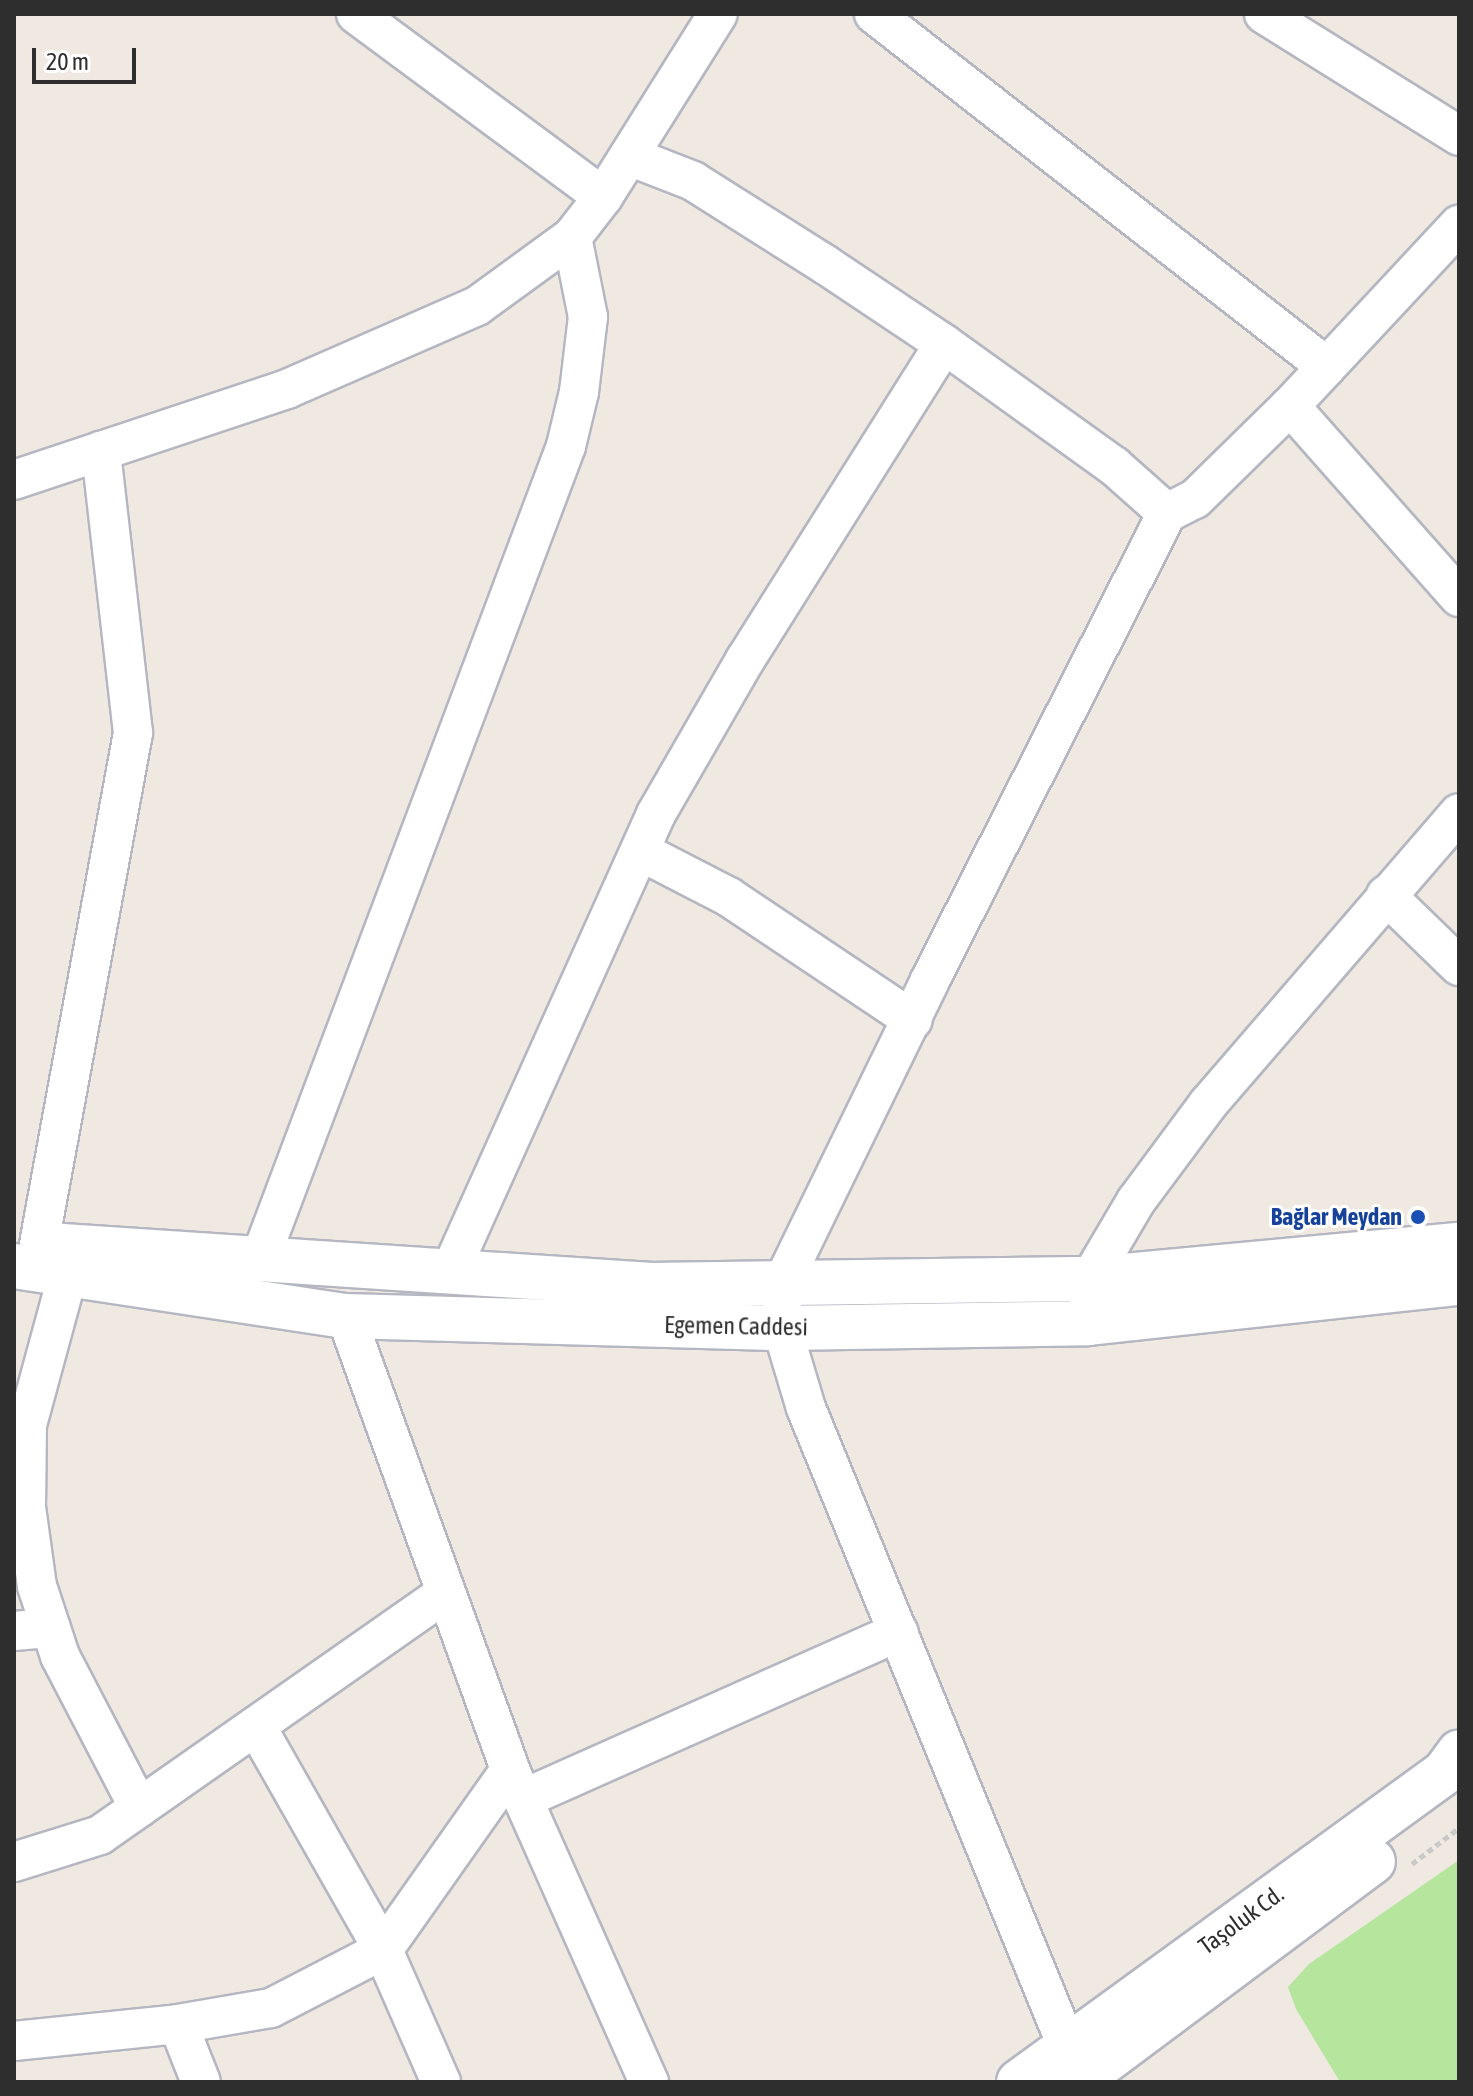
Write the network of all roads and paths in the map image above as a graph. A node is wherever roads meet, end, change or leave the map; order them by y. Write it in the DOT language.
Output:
graph roads {
  1 [pos="356,14"];
  2 [pos="718,14"];
  3 [pos="874,14"];
  4 [pos="1264,14"];
  5 [pos="1459,136"];
  6 [pos="629,156"];
  7 [pos="603,197"];
  8 [pos="1459,225"];
  9 [pos="572,237"];
  10 [pos="944,344"];
  11 [pos="1327,367"];
  12 [pos="1290,406"];
  13 [pos="101,451"];
  14 [pos="14,480"];
  15 [pos="1167,513"];
  16 [pos="1459,597"];
  17 [pos="1459,813"];
  18 [pos="640,851"];
  19 [pos="1386,895"];
  20 [pos="1459,966"];
  21 [pos="913,1020"];
  22 [pos="1459,1245"];
  23 [pos="34,1256"];
  24 [pos="260,1259"];
  25 [pos="450,1272"];
  26 [pos="1090,1279"];
  27 [pos="1459,1283"];
  28 [pos="782,1284"];
  29 [pos="346,1316"];
  30 [pos="1088,1323"];
  31 [pos="782,1328"];
  32 [pos="445,1593"];
  33 [pos="51,1628"];
  34 [pos="14,1631"];
  35 [pos="898,1632"];
  36 [pos="256,1726"];
  37 [pos="1459,1753"];
  38 [pos="517,1784"];
  39 [pos="1459,1788"];
  40 [pos="139,1808"];
  41 [pos="14,1862"];
  42 [pos="383,1950"];
  43 [pos="178,2024"];
  44 [pos="14,2041"];
  45 [pos="1072,2064"];
  46 [pos="201,2082"];
  47 [pos="441,2082"];
  48 [pos="649,2082"];
  49 [pos="1019,2082"];
  1 -- 7 [label="street"];
  2 -- 6 [label="street"];
  3 -- 11 [label="street"];
  4 -- 5 [label="street"];
  6 -- 7 [label="street"];
  6 -- 10 [label="street"];
  7 -- 9 [label="street"];
  8 -- 11 [label="street"];
  9 -- 13 [label="street"];
  9 -- 24 [label="street"];
  10 -- 15 [label="street"];
  10 -- 18 [label="street"];
  11 -- 12 [label="street"];
  12 -- 15 [label="street"];
  12 -- 16 [label="street"];
  13 -- 14 [label="street"];
  13 -- 23 [label="street"];
  15 -- 21 [label="street"];
  17 -- 19 [label="street"];
  18 -- 21 [label="street"];
  18 -- 25 [label="street"];
  19 -- 20 [label="street"];
  19 -- 26 [label="street"];
  21 -- 28 [label="street"];
  22 -- 26 [label="main road, Egemen Caddesi"];
  23 -- 24 [label="main road, Egemen Caddesi"];
  23 -- 29 [label="main road, Egemen Caddesi"];
  23 -- 33 [label="street"];
  24 -- 25 [label="main road, Egemen Caddesi"];
  25 -- 28 [label="main road, Egemen Caddesi"];
  26 -- 28 [label="main road, Egemen Caddesi"];
  26 -- 30 [label="street"];
  27 -- 30 [label="main road, Egemen Caddesi"];
  28 -- 31 [label="street"];
  29 -- 31 [label="main road, Egemen Caddesi"];
  29 -- 32 [label="street"];
  30 -- 31 [label="main road, Egemen Caddesi"];
  31 -- 35 [label="street"];
  32 -- 36 [label="street"];
  32 -- 38 [label="street"];
  33 -- 34 [label="street"];
  33 -- 40 [label="street"];
  35 -- 38 [label="street"];
  35 -- 45 [label="street"];
  36 -- 40 [label="street"];
  36 -- 42 [label="street"];
  37 -- 45 [label="main road, Taşoluk Cd."];
  38 -- 42 [label="street"];
  38 -- 48 [label="street"];
  39 -- 45 [label="main road, Taşoluk Cd."];
  40 -- 41 [label="street"];
  42 -- 43 [label="street"];
  42 -- 47 [label="street"];
  43 -- 44 [label="street"];
  43 -- 46 [label="street"];
  45 -- 49 [label="main road, Taşoluk Cd."];
}
